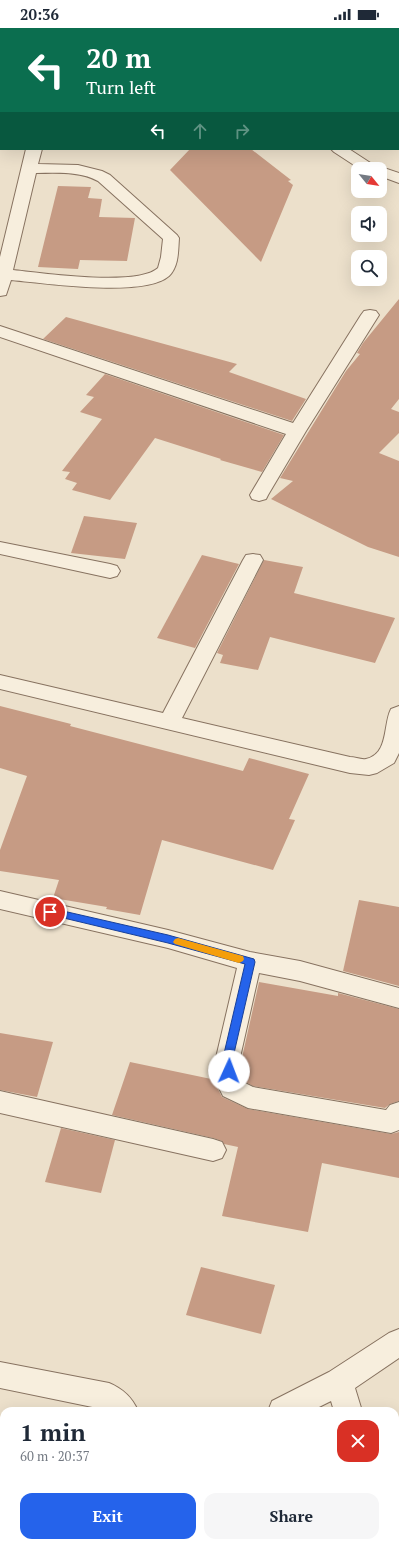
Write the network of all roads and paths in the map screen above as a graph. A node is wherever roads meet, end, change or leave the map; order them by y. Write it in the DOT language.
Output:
graph roads {
  1 [pos="34,150"];
  2 [pos="341,150"];
  3 [pos="360,162"];
  4 [pos="30,168"];
  5 [pos="387,174"];
  6 [pos="399,178"];
  7 [pos="4,274"];
  8 [pos="0,290"];
  9 [pos="370,315"];
  10 [pos="0,331"];
  11 [pos="297,432"];
  12 [pos="259,494"];
  13 [pos="0,548"];
  14 [pos="253,560"];
  15 [pos="110,571"];
  16 [pos="0,682"];
  17 [pos="399,714"];
  18 [pos="169,723"];
  19 [pos="0,900"];
  20 [pos="250,962"];
  21 [pos="399,998"];
  22 [pos="0,1102"];
  23 [pos="399,1113"];
  24 [pos="213,1150"];
  25 [pos="399,1342"];
  26 [pos="0,1375"];
  27 [pos="339,1382"];
  28 [pos="120,1407"];
  29 [pos="290,1407"];
  30 [pos="347,1407"];
  1 -- 4 [label="street"];
  2 -- 3 [label="street"];
  4 -- 7 [label="street"];
  4 -- 7 [label="street"];
  5 -- 6 [label="street"];
  7 -- 8 [label="street"];
  9 -- 11 [label="street"];
  10 -- 11 [label="street"];
  11 -- 12 [label="street"];
  13 -- 15 [label="street"];
  14 -- 18 [label="street"];
  16 -- 18 [label="street"];
  17 -- 18 [label="street"];
  19 -- 20 [label="street"];
  20 -- 21 [label="street"];
  20 -- 23 [label="street"];
  22 -- 24 [label="street"];
  25 -- 27 [label="street"];
  26 -- 28 [label="street"];
  27 -- 29 [label="street"];
  27 -- 30 [label="street"];
}
